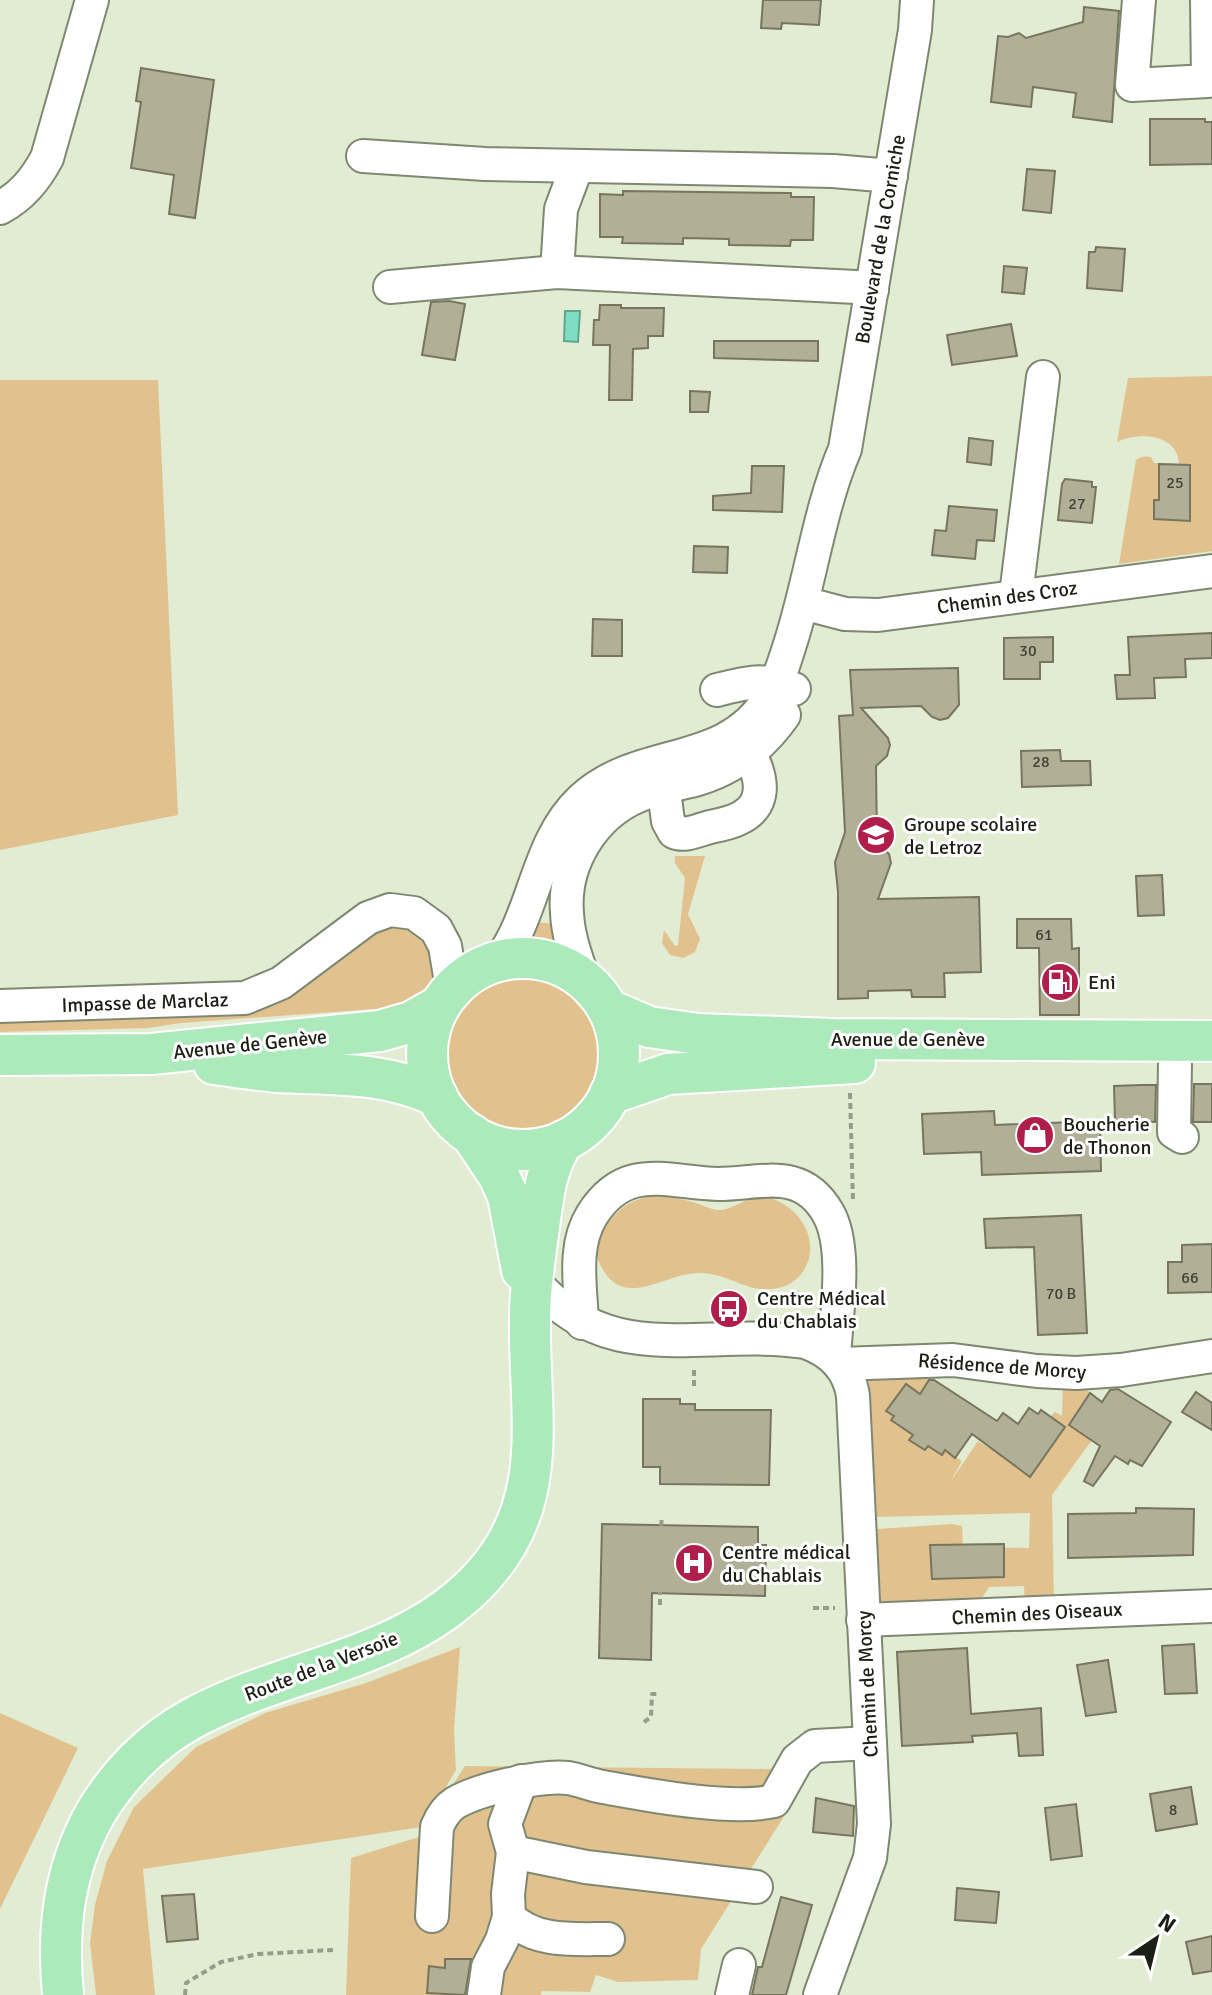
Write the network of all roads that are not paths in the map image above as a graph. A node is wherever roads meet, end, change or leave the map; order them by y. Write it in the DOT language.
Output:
graph roads {
  1 [pos="92,0"];
  2 [pos="928,0"];
  3 [pos="1139,0"];
  4 [pos="1207,0"];
  5 [pos="916,15"];
  6 [pos="363,156"];
  7 [pos="577,166"];
  8 [pos="891,176"];
  9 [pos="0,208"];
  10 [pos="557,272"];
  11 [pos="390,287"];
  12 [pos="872,290"];
  13 [pos="1043,377"];
  14 [pos="1212,571"];
  15 [pos="1016,595"];
  16 [pos="814,606"];
  17 [pos="787,686"];
  18 [pos="717,690"];
  19 [pos="744,743"];
  20 [pos="662,774"];
  21 [pos="500,960"];
  22 [pos="583,978"];
  23 [pos="445,997"];
  24 [pos="0,1006"];
  25 [pos="609,1010"];
  26 [pos="1212,1041"];
  27 [pos="151,1054"];
  28 [pos="0,1055"];
  29 [pos="1194,1061"];
  30 [pos="610,1094"];
  31 [pos="437,1096"];
  32 [pos="471,1134"];
  33 [pos="1182,1137"];
  34 [pos="563,1141"];
  35 [pos="531,1296"];
  36 [pos="582,1323"];
  37 [pos="1212,1356"];
  38 [pos="837,1360"];
  39 [pos="1212,1606"];
  40 [pos="853,1614"];
  41 [pos="870,1743"];
  42 [pos="521,1781"];
  43 [pos="513,1852"];
  44 [pos="756,1887"];
  45 [pos="432,1916"];
  46 [pos="509,1917"];
  47 [pos="608,1939"];
  48 [pos="63,1995"];
  49 [pos="484,1995"];
  50 [pos="820,1995"];
  1 -- 9 [label="street"];
  2 -- 5 [label="street, Boulevard de la Corniche"];
  3 -- 4 [label="street"];
  5 -- 8 [label="street, Boulevard de la Corniche"];
  6 -- 7 [label="street"];
  7 -- 8 [label="street"];
  7 -- 10 [label="street"];
  8 -- 12 [label="street, Boulevard de la Corniche"];
  10 -- 11 [label="street"];
  10 -- 12 [label="street"];
  12 -- 16 [label="street, Boulevard de la Corniche"];
  13 -- 15 [label="street"];
  14 -- 15 [label="street, Chemin des Croz"];
  15 -- 16 [label="street, Chemin des Croz"];
  16 -- 17 [label="street, Boulevard de la Corniche"];
  17 -- 18 [label="street"];
  17 -- 19 [label="street, Boulevard de la Corniche"];
  19 -- 20 [label="street, Boulevard de la Corniche"];
  19 -- 20 [label="street"];
  20 -- 21 [label="street, Boulevard de la Corniche"];
  20 -- 22 [label="street, Boulevard de la Corniche"];
  21 -- 22 [label="main road"];
  21 -- 23 [label="main road"];
  22 -- 25 [label="main road"];
  23 -- 24 [label="street, Impasse de Marclaz"];
  23 -- 27 [label="main road, Avenue de Genève"];
  23 -- 31 [label="main road"];
  25 -- 26 [label="main road, Avenue de Genève"];
  25 -- 30 [label="main road"];
  27 -- 28 [label="main road, Avenue de Genève"];
  27 -- 31 [label="main road, Avenue de Genève"];
  29 -- 30 [label="main road, Avenue de Genève"];
  29 -- 33 [label="street"];
  30 -- 34 [label="main road"];
  31 -- 32 [label="main road"];
  32 -- 34 [label="main road"];
  32 -- 35 [label="main road, Route de la Versoie"];
  34 -- 35 [label="main road, Route de la Versoie"];
  35 -- 36 [label="street"];
  35 -- 48 [label="main road, Route de la Versoie"];
  36 -- 38 [label="street"];
  36 -- 38 [label="street"];
  37 -- 38 [label="street, Résidence de Morcy"];
  38 -- 40 [label="street, Chemin de Morcy"];
  39 -- 40 [label="street, Chemin des Oiseaux"];
  40 -- 41 [label="street, Chemin de Morcy"];
  41 -- 42 [label="street"];
  41 -- 50 [label="street, Chemin de Morcy"];
  42 -- 43 [label="street"];
  42 -- 45 [label="street"];
  43 -- 44 [label="street"];
  43 -- 46 [label="street"];
  46 -- 47 [label="street"];
  46 -- 49 [label="street"];
}
